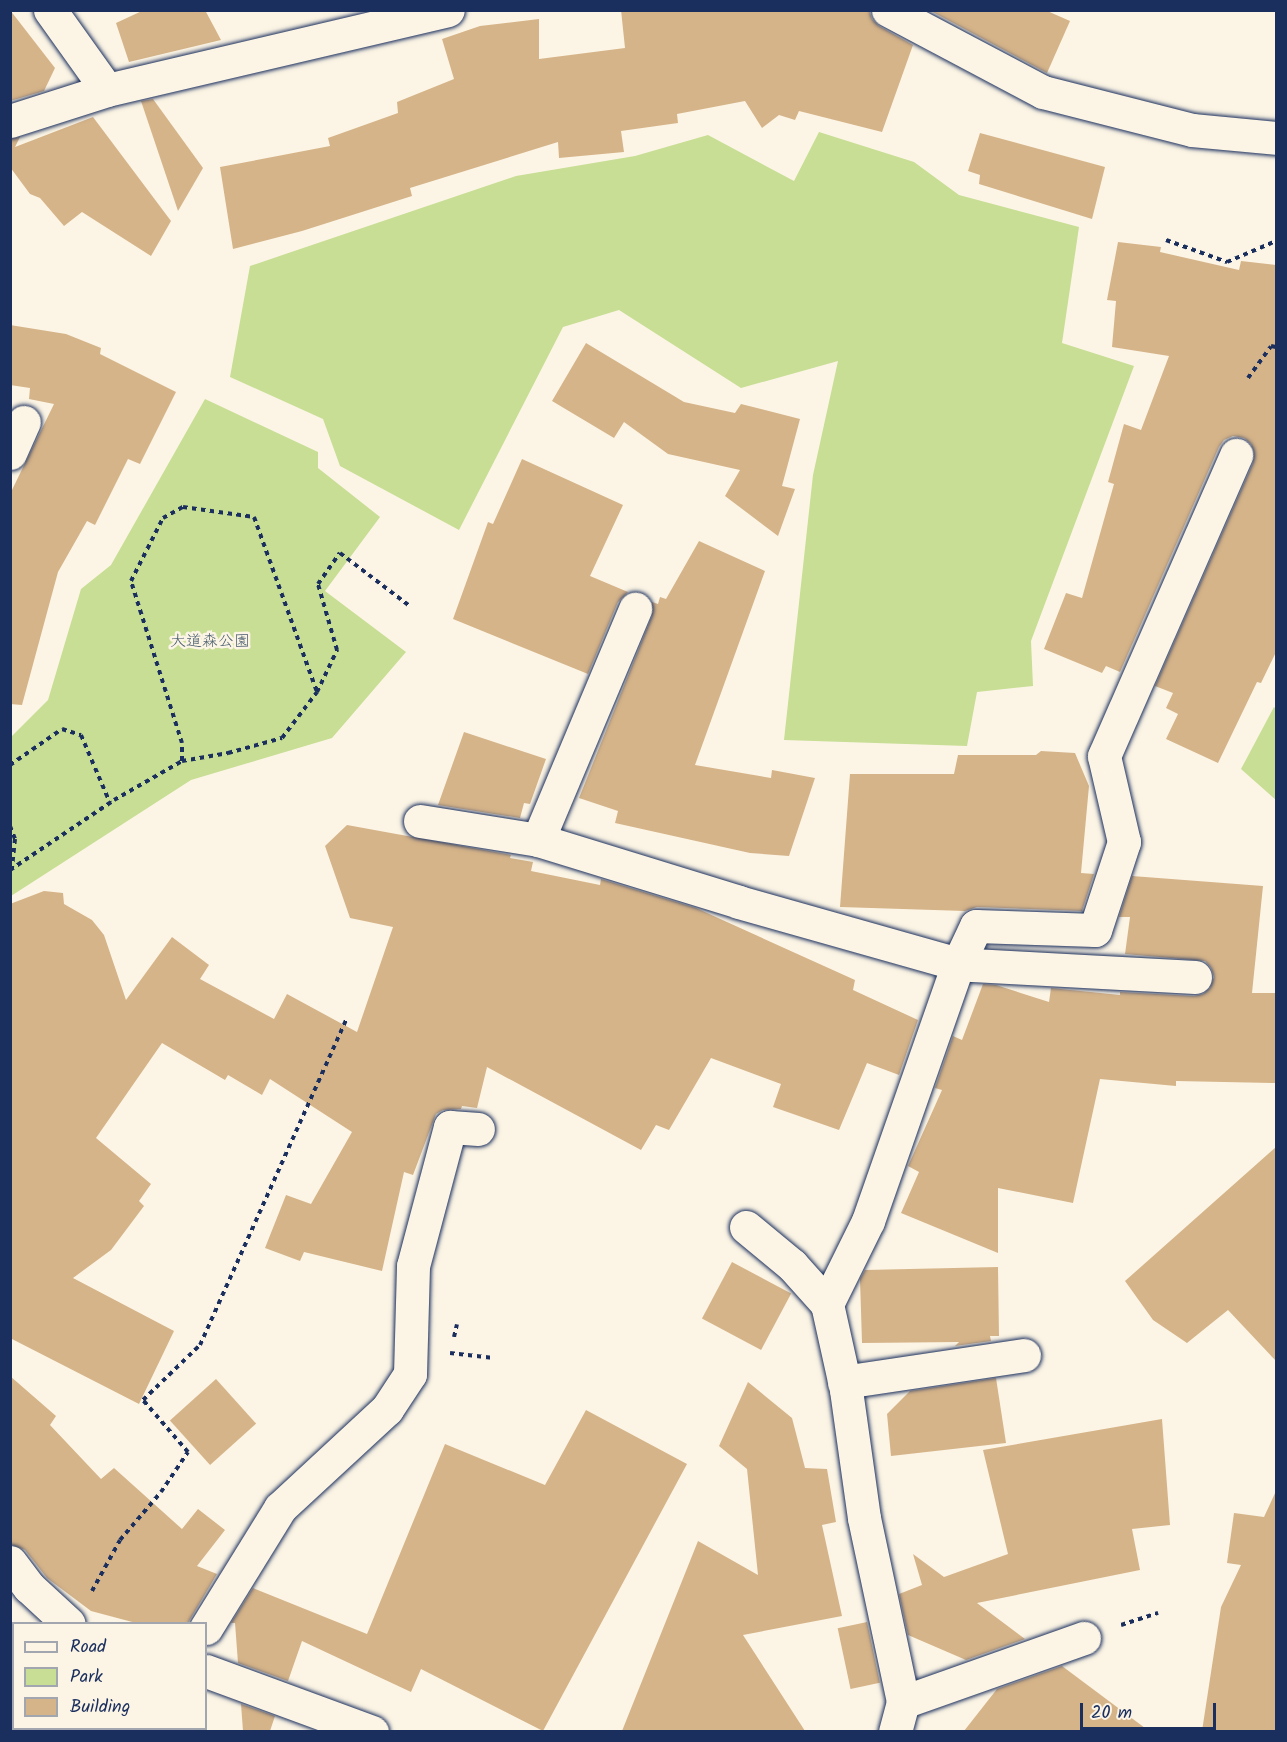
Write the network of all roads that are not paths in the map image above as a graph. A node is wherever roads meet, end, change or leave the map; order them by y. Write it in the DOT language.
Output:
graph roads {
  1 [pos="50,10"];
  2 [pos="448,10"];
  3 [pos="888,10"];
  4 [pos="107,90"];
  5 [pos="10,121"];
  6 [pos="1276,138"];
  7 [pos="24,422"];
  8 [pos="10,453"];
  9 [pos="1236,455"];
  10 [pos="635,609"];
  11 [pos="420,821"];
  12 [pos="538,840"];
  13 [pos="958,964"];
  14 [pos="1195,977"];
  15 [pos="478,1128"];
  16 [pos="746,1227"];
  17 [pos="827,1304"];
  18 [pos="1024,1355"];
  19 [pos="844,1382"];
  20 [pos="10,1562"];
  21 [pos="68,1622"];
  22 [pos="207,1626"];
  23 [pos="1084,1638"];
  24 [pos="207,1671"];
  25 [pos="899,1717"];
  26 [pos="372,1731"];
  1 -- 4 [label="street"];
  2 -- 4 [label="street"];
  3 -- 6 [label="street"];
  4 -- 5 [label="street"];
  7 -- 8 [label="street"];
  9 -- 13 [label="street"];
  10 -- 12 [label="street"];
  11 -- 12 [label="street"];
  12 -- 13 [label="street"];
  13 -- 14 [label="street"];
  13 -- 17 [label="street"];
  15 -- 22 [label="street"];
  16 -- 17 [label="street"];
  17 -- 19 [label="street"];
  18 -- 19 [label="street"];
  19 -- 25 [label="street"];
  20 -- 21 [label="street"];
  23 -- 25 [label="street"];
  24 -- 26 [label="street"];
}
